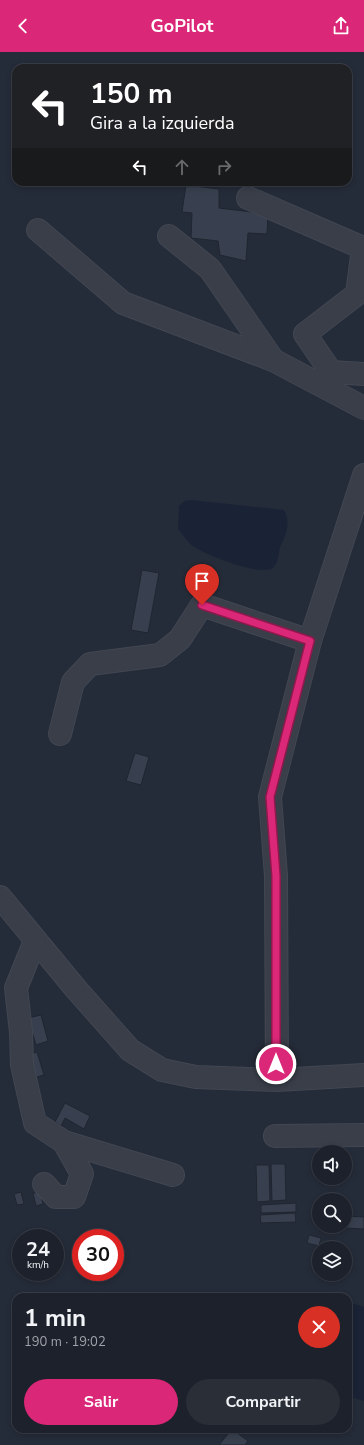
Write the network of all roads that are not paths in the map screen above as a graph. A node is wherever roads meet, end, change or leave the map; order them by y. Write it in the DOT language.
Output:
graph roads {
  1 [pos="248,198"];
  2 [pos="38,230"];
  3 [pos="168,236"];
  4 [pos="272,360"];
  5 [pos="364,374"];
  6 [pos="364,408"];
  7 [pos="364,475"];
  8 [pos="310,641"];
  9 [pos="60,734"];
  10 [pos="0,897"];
  11 [pos="36,941"];
  12 [pos="364,1075"];
  13 [pos="277,1080"];
  14 [pos="364,1135"];
  15 [pos="275,1136"];
  16 [pos="64,1142"];
  17 [pos="173,1175"];
  18 [pos="44,1184"];
  1 -- 5 [label="street"];
  2 -- 4 [label="street"];
  3 -- 4 [label="street"];
  4 -- 6 [label="street"];
  7 -- 8 [label="street"];
  8 -- 9 [label="street"];
  8 -- 13 [label="street"];
  10 -- 11 [label="street"];
  11 -- 13 [label="street"];
  11 -- 16 [label="street"];
  12 -- 13 [label="street"];
  14 -- 15 [label="street"];
  16 -- 17 [label="street"];
  16 -- 18 [label="street"];
}
